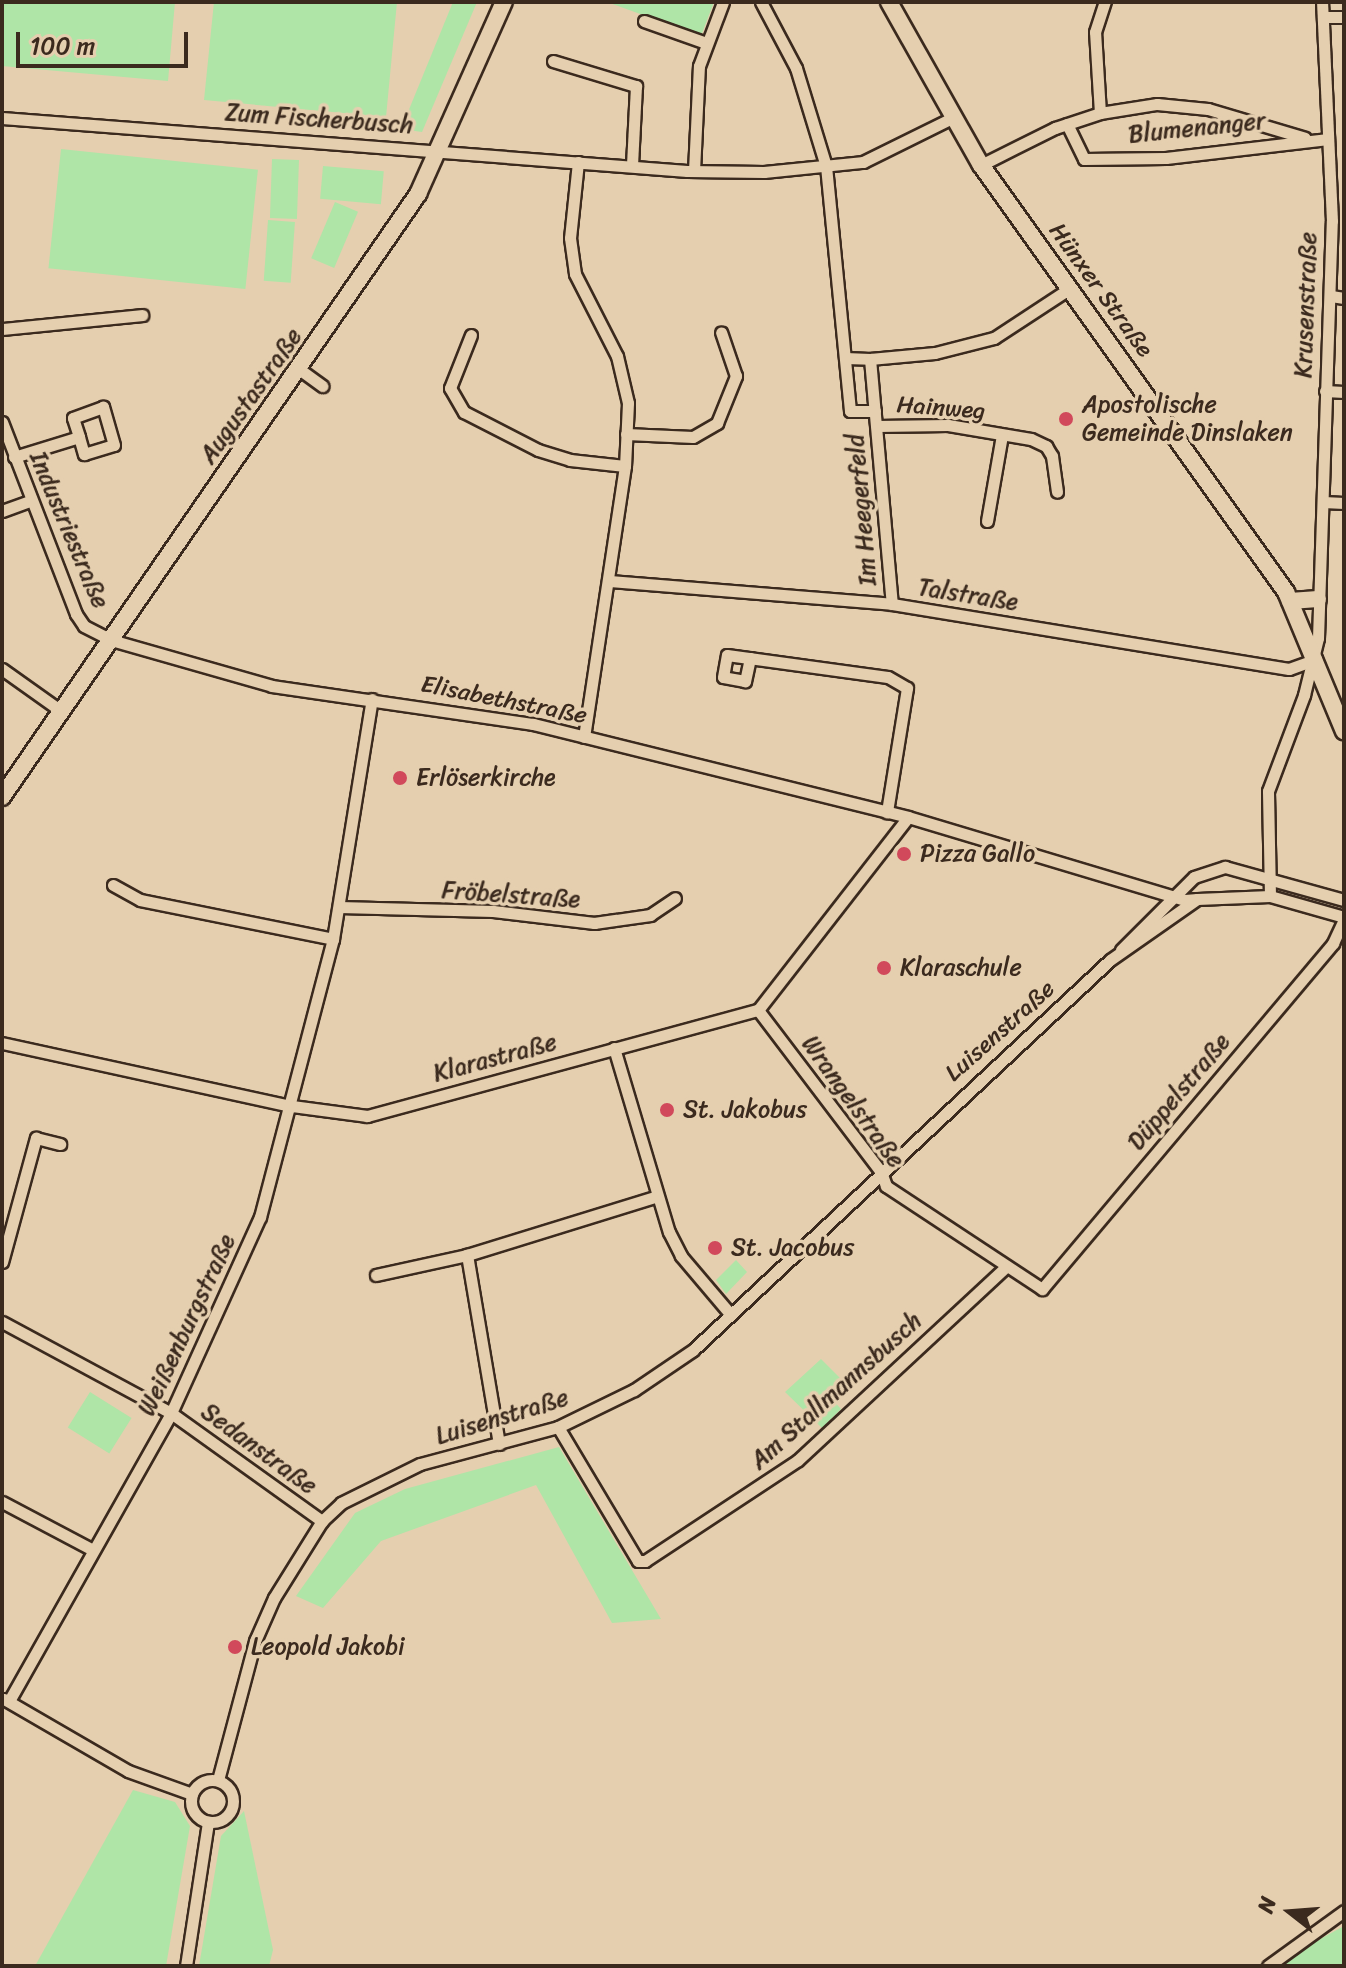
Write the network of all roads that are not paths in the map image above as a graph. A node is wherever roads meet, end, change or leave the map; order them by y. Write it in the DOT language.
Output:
graph roads {
  1 [pos="504,2"];
  2 [pos="723,2"];
  3 [pos="761,2"];
  4 [pos="889,2"];
  5 [pos="1322,2"];
  6 [pos="1099,4"];
  7 [pos="1324,17"];
  8 [pos="1344,17"];
  9 [pos="644,21"];
  10 [pos="706,43"];
  11 [pos="553,61"];
  12 [pos="1100,113"];
  13 [pos="2,118"];
  14 [pos="952,118"];
  15 [pos="1067,124"];
  16 [pos="1305,138"];
  17 [pos="1328,139"];
  18 [pos="440,149"];
  19 [pos="578,162"];
  20 [pos="981,165"];
  21 [pos="632,166"];
  22 [pos="826,166"];
  23 [pos="694,171"];
  24 [pos="1070,288"];
  25 [pos="1331,296"];
  26 [pos="1344,298"];
  27 [pos="142,315"];
  28 [pos="2,329"];
  29 [pos="721,332"];
  30 [pos="471,335"];
  31 [pos="845,358"];
  32 [pos="870,359"];
  33 [pos="299,369"];
  34 [pos="322,386"];
  35 [pos="1325,391"];
  36 [pos="1344,392"];
  37 [pos="875,411"];
  38 [pos="2,422"];
  39 [pos="877,426"];
  40 [pos="626,434"];
  41 [pos="1002,435"];
  42 [pos="79,437"];
  43 [pos="14,457"];
  44 [pos="625,466"];
  45 [pos="1057,492"];
  46 [pos="29,501"];
  47 [pos="1323,502"];
  48 [pos="1344,503"];
  49 [pos="2,511"];
  50 [pos="987,521"];
  51 [pos="609,581"];
  52 [pos="1318,599"];
  53 [pos="1290,601"];
  54 [pos="892,604"];
  55 [pos="111,640"];
  56 [pos="750,658"];
  57 [pos="1316,659"];
  58 [pos="2,669"];
  59 [pos="1289,669"];
  60 [pos="1304,695"];
  61 [pos="372,699"];
  62 [pos="61,711"];
  63 [pos="1344,731"];
  64 [pos="584,737"];
  65 [pos="2,797"];
  66 [pos="887,812"];
  67 [pos="908,817"];
  68 [pos="1271,877"];
  69 [pos="113,885"];
  70 [pos="1175,894"];
  71 [pos="1270,896"];
  72 [pos="675,898"];
  73 [pos="1197,899"];
  74 [pos="1344,900"];
  75 [pos="339,907"];
  76 [pos="1344,918"];
  77 [pos="333,939"];
  78 [pos="1110,960"];
  79 [pos="758,1010"];
  80 [pos="2,1043"];
  81 [pos="614,1048"];
  82 [pos="292,1106"];
  83 [pos="60,1144"];
  84 [pos="881,1172"];
  85 [pos="654,1197"];
  86 [pos="467,1255"];
  87 [pos="2,1262"];
  88 [pos="1006,1267"];
  89 [pos="376,1275"];
  90 [pos="1042,1289"];
  91 [pos="731,1315"];
  92 [pos="2,1322"];
  93 [pos="171,1413"];
  94 [pos="558,1427"];
  95 [pos="499,1444"];
  96 [pos="2,1502"];
  97 [pos="322,1521"];
  98 [pos="93,1550"];
  99 [pos="5,1700"];
  100 [pos="218,1780"];
  101 [pos="192,1794"];
  102 [pos="208,1822"];
  103 [pos="1344,1911"];
  104 [pos="186,1966"];
  105 [pos="1268,1966"];
  1 -- 18 [label="main road, Augustastraße"];
  2 -- 10 [label="street"];
  3 -- 22 [label="street, Im Heegerfeld"];
  4 -- 14 [label="main road, Hünxer Straße"];
  5 -- 7 [label="street, Krusenstraße"];
  6 -- 12 [label="street"];
  7 -- 8 [label="street"];
  7 -- 17 [label="street, Krusenstraße"];
  9 -- 10 [label="street"];
  10 -- 23 [label="street"];
  11 -- 21 [label="street"];
  12 -- 15 [label="street, Blumenanger"];
  12 -- 16 [label="street, Blumenanger"];
  13 -- 18 [label="street, Zum Fischerbusch"];
  14 -- 20 [label="main road, Hünxer Straße"];
  14 -- 22 [label="street, Zum Fischerbusch"];
  15 -- 16 [label="street, Blumenanger"];
  15 -- 20 [label="street, Blumenanger"];
  16 -- 17 [label="street, Blumenanger"];
  17 -- 25 [label="street, Krusenstraße"];
  18 -- 19 [label="street, Zum Fischerbusch"];
  18 -- 33 [label="main road, Augustastraße"];
  19 -- 21 [label="street, Zum Fischerbusch"];
  19 -- 40 [label="street"];
  20 -- 24 [label="main road, Hünxer Straße"];
  21 -- 23 [label="street, Zum Fischerbusch"];
  22 -- 23 [label="street, Zum Fischerbusch"];
  22 -- 31 [label="street, Im Heegerfeld"];
  24 -- 32 [label="street"];
  24 -- 53 [label="main road, Hünxer Straße"];
  25 -- 26 [label="street"];
  25 -- 35 [label="street, Krusenstraße"];
  27 -- 28 [label="street"];
  29 -- 40 [label="street"];
  30 -- 44 [label="street"];
  31 -- 32 [label="street"];
  31 -- 37 [label="street, Im Heegerfeld"];
  32 -- 37 [label="street, Im Heegerfeld"];
  33 -- 34 [label="street"];
  33 -- 55 [label="main road, Augustastraße"];
  35 -- 36 [label="street"];
  35 -- 47 [label="street, Krusenstraße"];
  37 -- 39 [label="street, Im Heegerfeld"];
  38 -- 43 [label="street, Industriestraße"];
  39 -- 41 [label="street, Hainweg"];
  39 -- 54 [label="street, Im Heegerfeld"];
  40 -- 44 [label="street"];
  41 -- 45 [label="street, Hainweg"];
  41 -- 50 [label="street, Hainweg"];
  42 -- 42 [label="street"];
  42 -- 43 [label="street"];
  43 -- 46 [label="street, Industriestraße"];
  44 -- 51 [label="street"];
  46 -- 49 [label="street"];
  46 -- 55 [label="street, Industriestraße"];
  47 -- 48 [label="street"];
  47 -- 52 [label="street, Krusenstraße"];
  51 -- 54 [label="street, Talstraße"];
  51 -- 64 [label="street"];
  52 -- 53 [label="main road"];
  52 -- 57 [label="street, Krusenstraße"];
  53 -- 57 [label="main road, Hünxer Straße"];
  54 -- 59 [label="street, Talstraße"];
  55 -- 61 [label="street, Elisabethstraße"];
  55 -- 62 [label="main road, Augustastraße"];
  56 -- 66 [label="street"];
  57 -- 59 [label="street, Talstraße"];
  57 -- 60 [label="street"];
  57 -- 63 [label="main road, Hünxer Straße"];
  58 -- 62 [label="street"];
  59 -- 60 [label="street"];
  60 -- 68 [label="street"];
  61 -- 64 [label="street, Elisabethstraße"];
  61 -- 75 [label="street, Weißenburgstraße"];
  62 -- 65 [label="main road, Augustastraße"];
  64 -- 66 [label="street, Elisabethstraße"];
  66 -- 67 [label="street, Elisabethstraße"];
  67 -- 70 [label="street, Elisabethstraße"];
  67 -- 79 [label="street"];
  68 -- 70 [label="street, Luisenstraße"];
  68 -- 71 [label="street"];
  68 -- 74 [label="street, Luisenstraße"];
  69 -- 77 [label="street"];
  70 -- 73 [label="street"];
  70 -- 78 [label="street, Luisenstraße"];
  71 -- 73 [label="street"];
  71 -- 76 [label="street"];
  72 -- 75 [label="street, Fröbelstraße"];
  73 -- 78 [label="street, Luisenstraße"];
  75 -- 77 [label="street, Weißenburgstraße"];
  76 -- 90 [label="street, Düppelstraße"];
  77 -- 82 [label="street, Weißenburgstraße"];
  78 -- 84 [label="street, Luisenstraße"];
  79 -- 81 [label="street, Klarastraße"];
  79 -- 84 [label="street, Wrangelstraße"];
  80 -- 82 [label="street, Klarastraße"];
  81 -- 82 [label="street, Klarastraße"];
  81 -- 85 [label="street"];
  82 -- 93 [label="street, Weißenburgstraße"];
  83 -- 87 [label="street"];
  84 -- 88 [label="street, Wrangelstraße"];
  84 -- 91 [label="street, Luisenstraße"];
  85 -- 86 [label="street"];
  85 -- 91 [label="street"];
  86 -- 89 [label="street"];
  86 -- 95 [label="street"];
  88 -- 90 [label="street, Wrangelstraße"];
  88 -- 94 [label="street, Am Stallmannsbusch"];
  91 -- 94 [label="street, Luisenstraße"];
  92 -- 93 [label="street, Sedanstraße"];
  93 -- 97 [label="street, Sedanstraße"];
  93 -- 98 [label="street, Weißenburgstraße"];
  94 -- 95 [label="street, Luisenstraße"];
  95 -- 97 [label="street, Luisenstraße"];
  96 -- 98 [label="street"];
  97 -- 100 [label="street, Luisenstraße"];
  98 -- 99 [label="street, Weißenburgstraße"];
  99 -- 101 [label="street"];
  100 -- 101 [label="street"];
  100 -- 102 [label="street"];
  101 -- 102 [label="street"];
  102 -- 104 [label="street"];
  103 -- 105 [label="street"];
}
